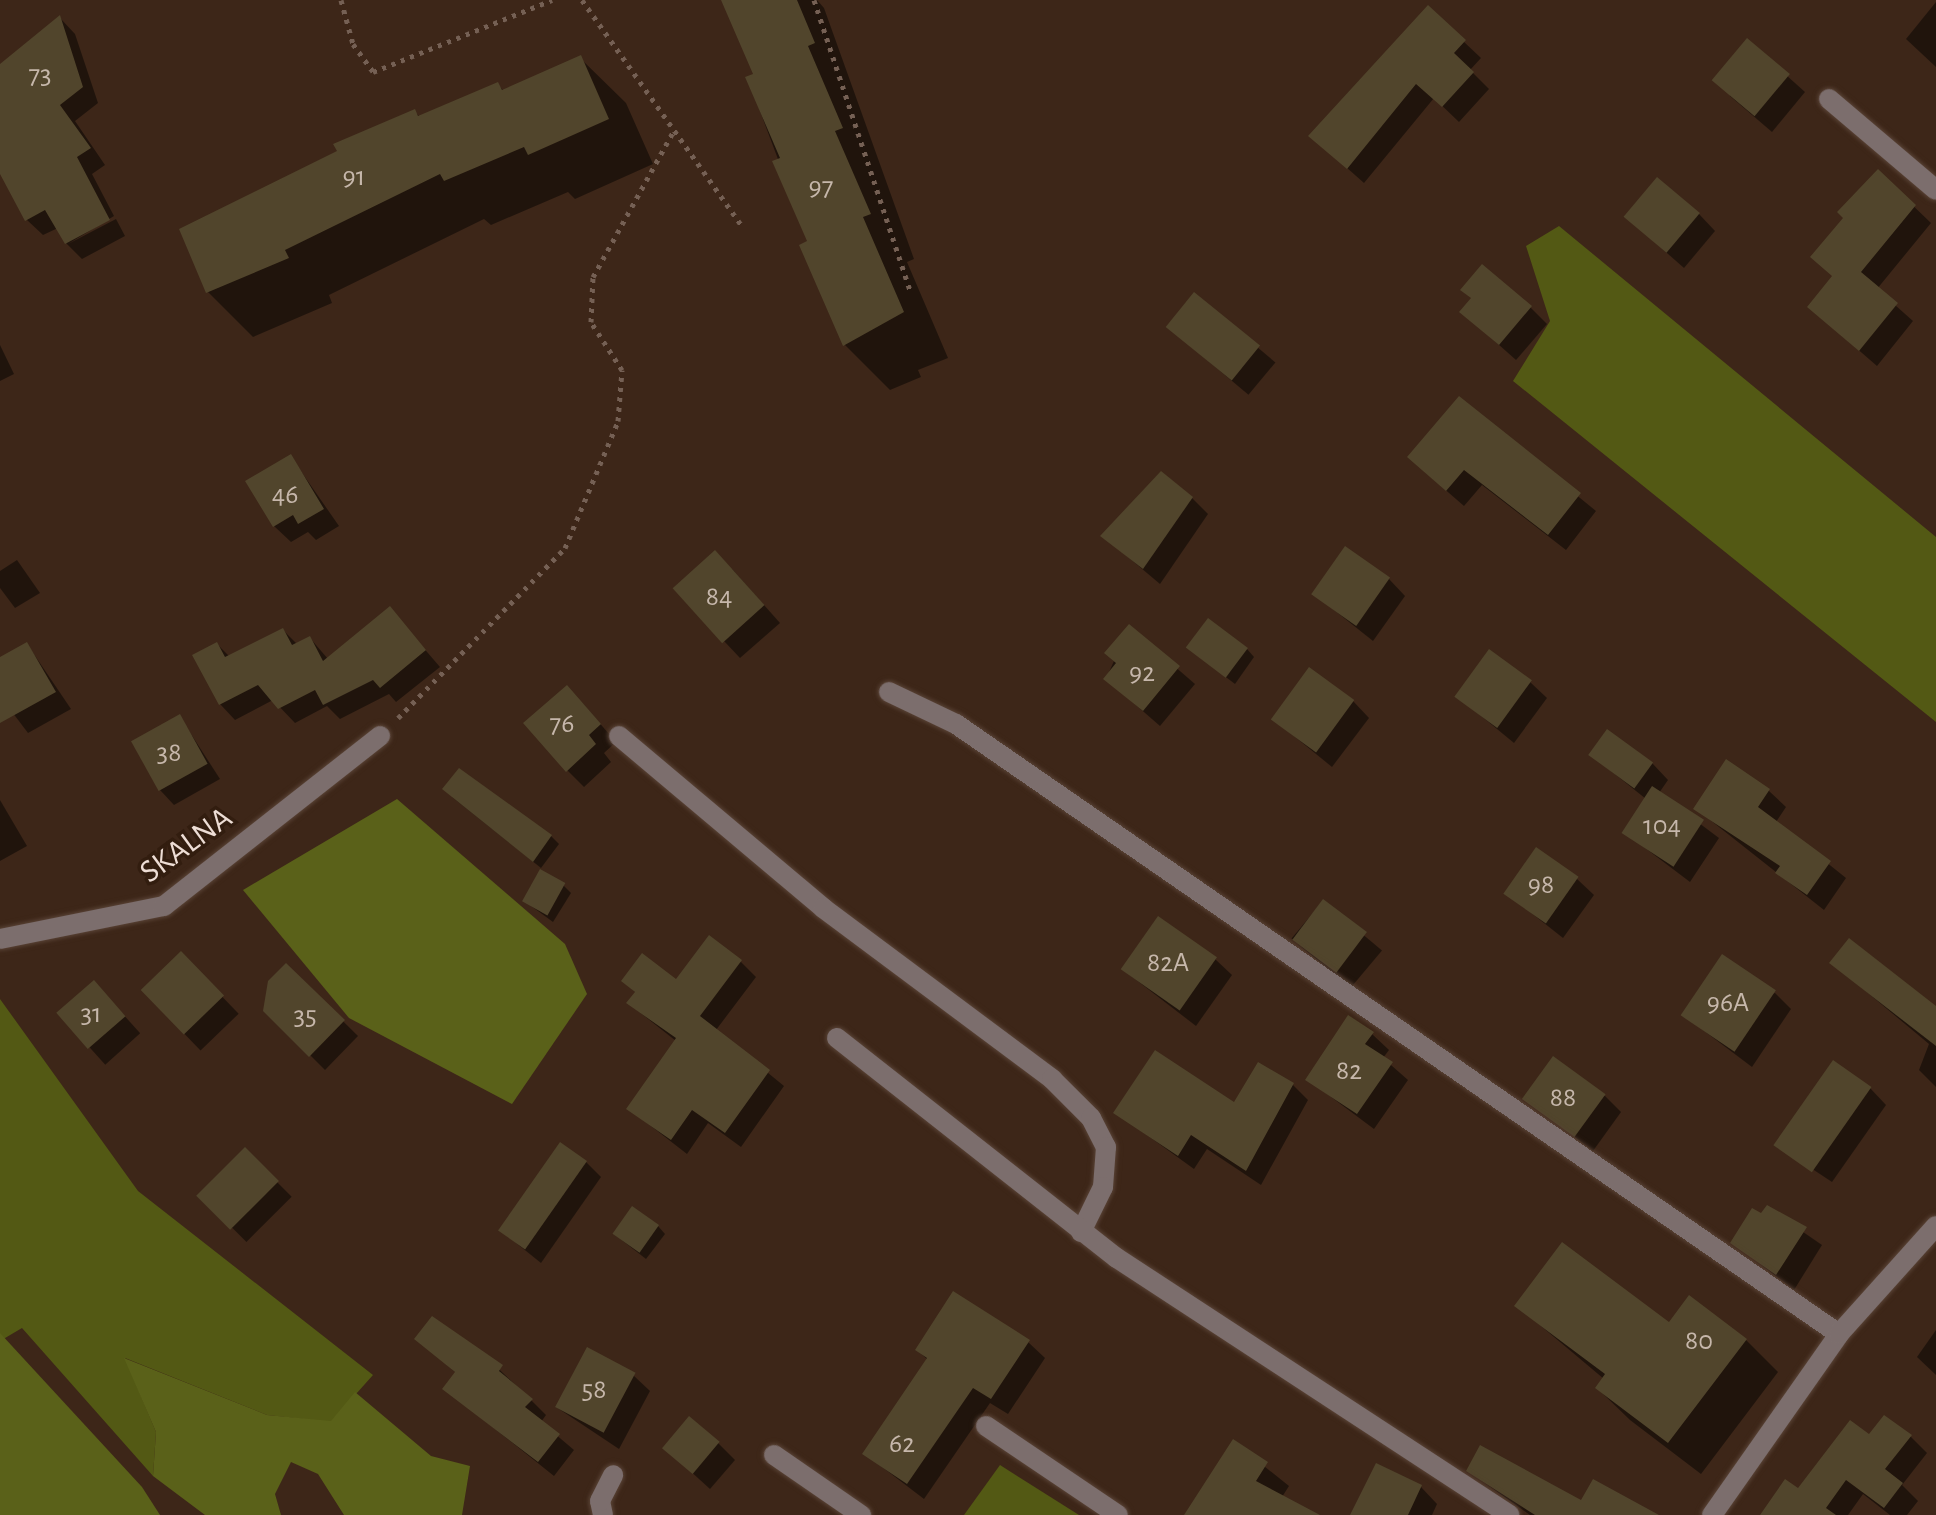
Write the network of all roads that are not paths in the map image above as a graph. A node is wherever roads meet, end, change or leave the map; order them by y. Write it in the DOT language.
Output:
graph roads {
  1 [pos="1829,99"];
  2 [pos="1936,190"];
  3 [pos="889,692"];
  4 [pos="380,736"];
  5 [pos="619,736"];
  6 [pos="0,939"];
  7 [pos="837,1038"];
  8 [pos="1936,1226"];
  9 [pos="1081,1232"];
  10 [pos="1839,1334"];
  11 [pos="986,1426"];
  12 [pos="774,1455"];
  13 [pos="613,1475"];
  14 [pos="603,1515"];
  15 [pos="861,1515"];
  16 [pos="1118,1515"];
  17 [pos="1509,1515"];
  18 [pos="1712,1515"];
  1 -- 2 [label="street"];
  3 -- 10 [label="street"];
  4 -- 6 [label="street, SKALNA"];
  5 -- 9 [label="street"];
  7 -- 9 [label="street"];
  8 -- 10 [label="street"];
  9 -- 17 [label="street"];
  10 -- 18 [label="street"];
  11 -- 16 [label="street"];
  12 -- 15 [label="street"];
  13 -- 14 [label="street"];
}
